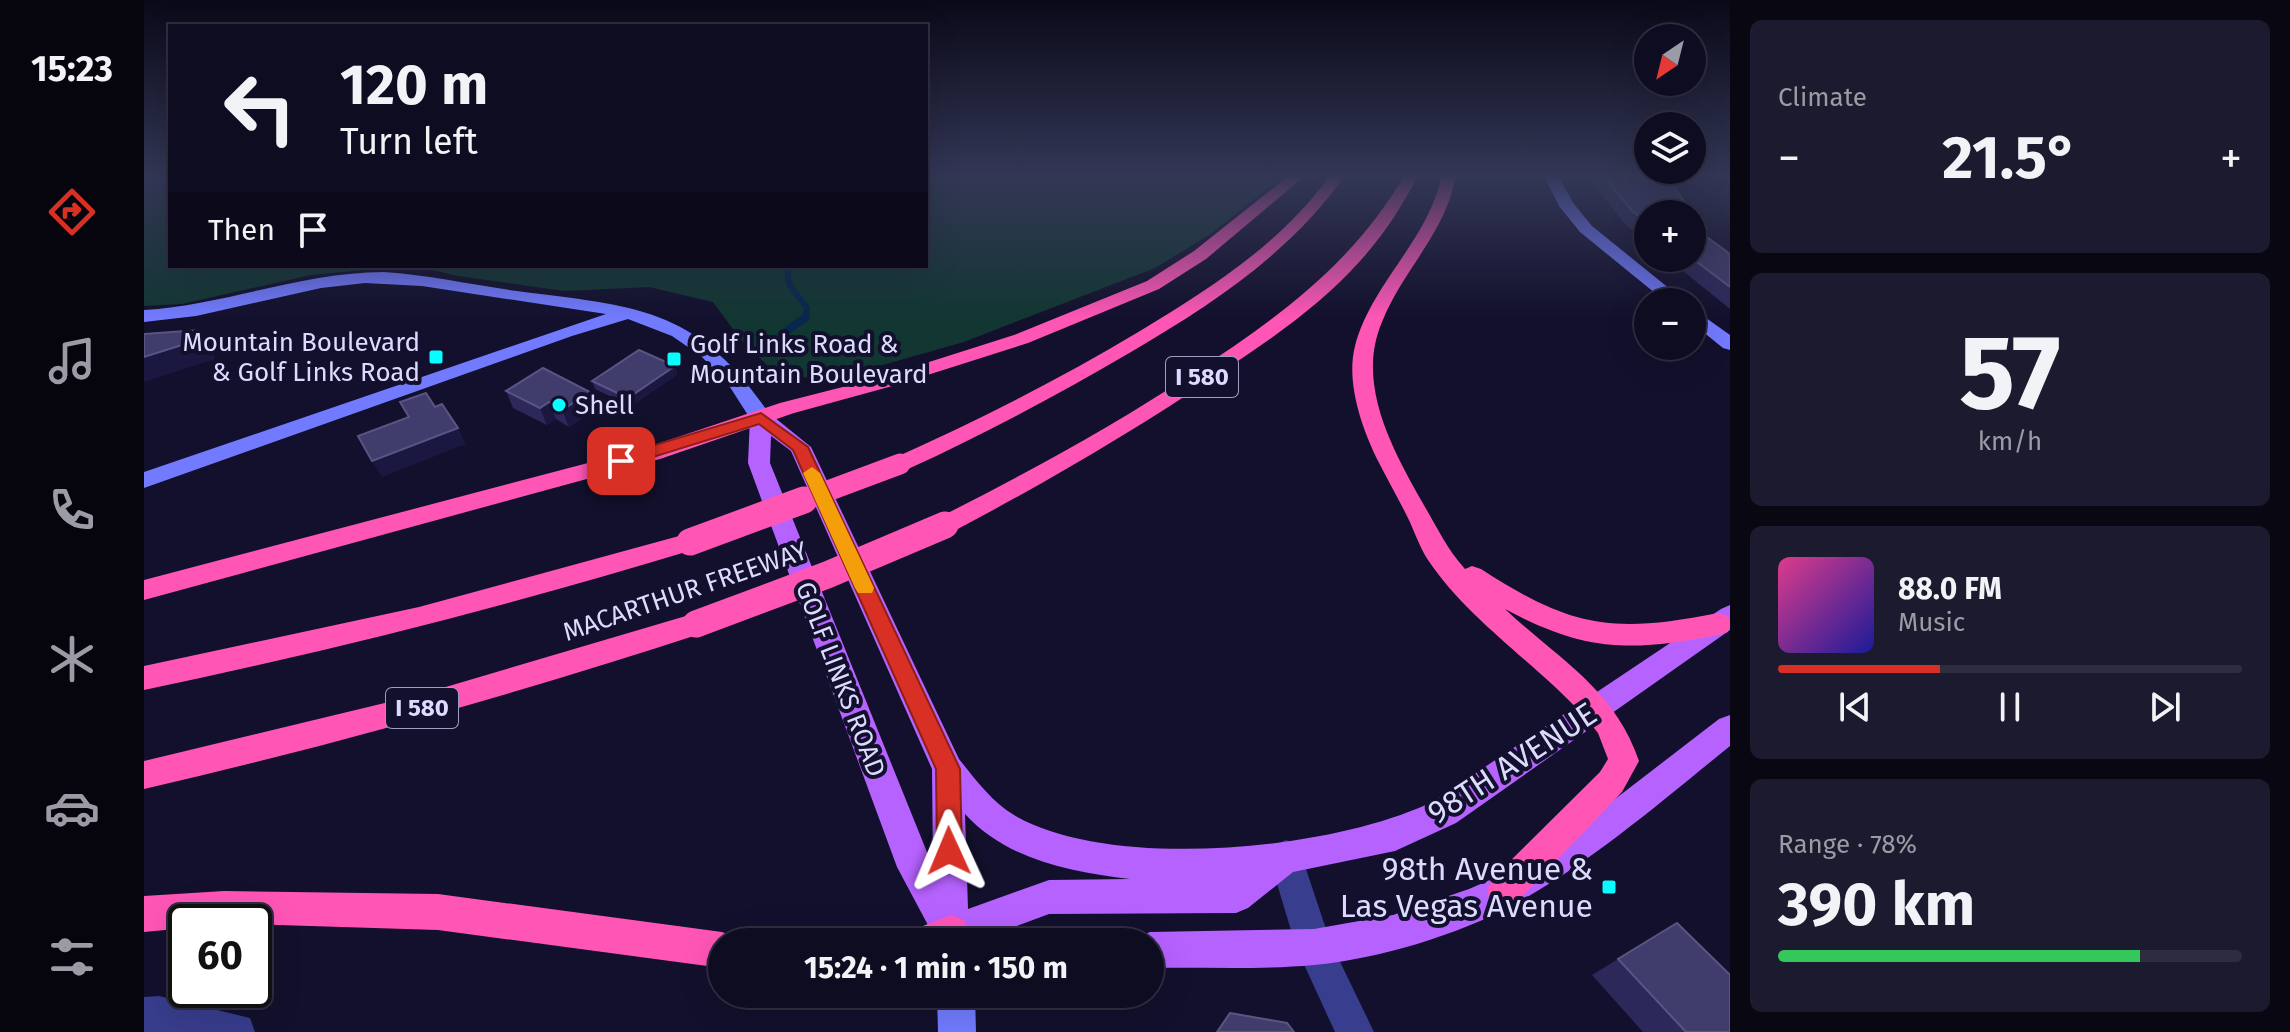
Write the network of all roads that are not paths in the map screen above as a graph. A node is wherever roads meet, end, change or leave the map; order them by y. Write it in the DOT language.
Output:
graph roads {
  1 [pos="1241,222"];
  2 [pos="1300,222"];
  3 [pos="1384,222"];
  4 [pos="1432,222"];
  5 [pos="1580,222"];
  6 [pos="1660,288"];
  7 [pos="629,313"];
  8 [pos="144,316"];
  9 [pos="1706,325"];
  10 [pos="1730,344"];
  11 [pos="761,418"];
  12 [pos="144,480"];
  13 [pos="1422,522"];
  14 [pos="144,590"];
  15 [pos="1724,620"];
  16 [pos="144,678"];
  17 [pos="1598,708"];
  18 [pos="1730,728"];
  19 [pos="948,769"];
  20 [pos="144,775"];
  21 [pos="1286,857"];
  22 [pos="1504,891"];
  23 [pos="144,914"];
  24 [pos="939,928"];
  25 [pos="943,928"];
  26 [pos="971,928"];
  27 [pos="1314,947"];
  28 [pos="708,948"];
  29 [pos="1164,950"];
  30 [pos="956,1008"];
  31 [pos="144,1016"];
  32 [pos="236,1032"];
  33 [pos="957,1032"];
  34 [pos="1355,1032"];
  1 -- 11 [label="highway"];
  2 -- 16 [label="highway, MACARTHUR FREEWAY / I 580, bridge"];
  3 -- 20 [label="highway, MACARTHUR FREEWAY / I 580, bridge"];
  4 -- 13 [label="highway"];
  5 -- 6 [label="street"];
  7 -- 8 [label="street, GOLF LINKS ROAD"];
  7 -- 11 [label="street, GOLF LINKS ROAD"];
  7 -- 12 [label="street"];
  9 -- 10 [label="street"];
  11 -- 14 [label="highway"];
  11 -- 19 [label="main road, GOLF LINKS ROAD"];
  11 -- 24 [label="main road, GOLF LINKS ROAD"];
  13 -- 15 [label="highway"];
  13 -- 17 [label="highway"];
  15 -- 17 [label="main road, 98TH AVENUE"];
  17 -- 21 [label="main road, 98TH AVENUE"];
  17 -- 22 [label="highway"];
  18 -- 22 [label="main road"];
  19 -- 21 [label="main road"];
  19 -- 25 [label="main road, GOLF LINKS ROAD"];
  21 -- 26 [label="main road, 98TH AVENUE"];
  21 -- 27 [label="street"];
  22 -- 27 [label="main road"];
  23 -- 28 [label="highway"];
  27 -- 29 [label="main road"];
  27 -- 34 [label="street"];
  30 -- 33 [label="street"];
  31 -- 32 [label="street"];
}
